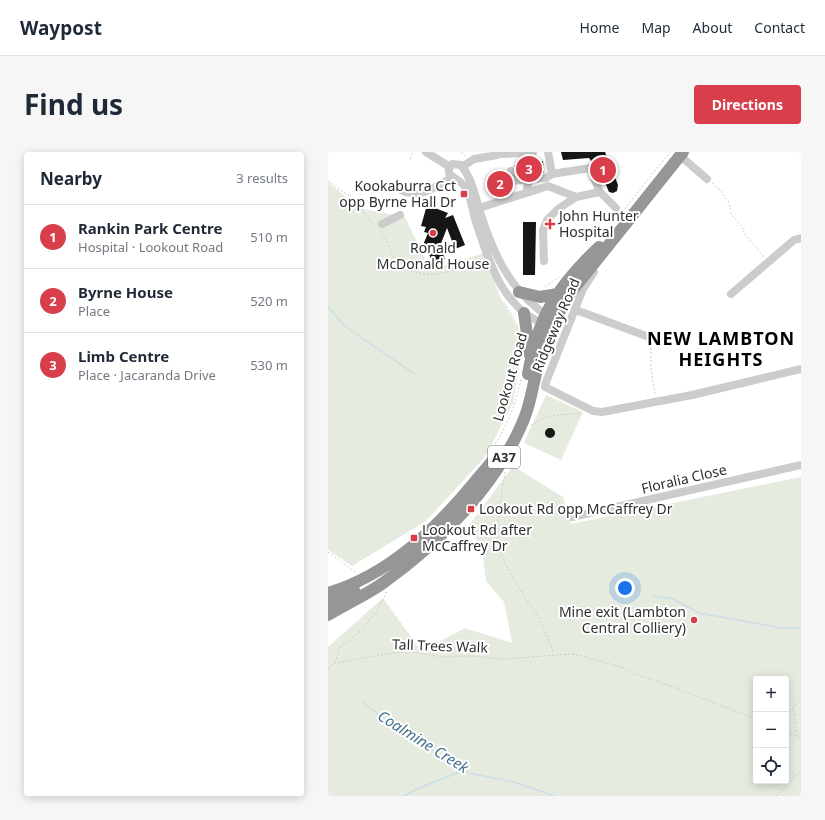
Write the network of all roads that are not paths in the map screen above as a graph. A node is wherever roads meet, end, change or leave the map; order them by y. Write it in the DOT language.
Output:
graph roads {
  1 [pos="426,152"];
  2 [pos="529,152"];
  3 [pos="548,152"];
  4 [pos="675,152"];
  5 [pos="500,153"];
  6 [pos="684,156"];
  7 [pos="463,168"];
  8 [pos="511,171"];
  9 [pos="452,173"];
  10 [pos="552,174"];
  11 [pos="707,179"];
  12 [pos="529,180"];
  13 [pos="401,190"];
  14 [pos="600,192"];
  15 [pos="526,193"];
  16 [pos="576,197"];
  17 [pos="479,208"];
  18 [pos="616,208"];
  19 [pos="400,215"];
  20 [pos="382,224"];
  21 [pos="801,238"];
  22 [pos="544,261"];
  23 [pos="594,272"];
  24 [pos="519,292"];
  25 [pos="558,294"];
  26 [pos="731,294"];
  27 [pos="576,310"];
  28 [pos="520,317"];
  29 [pos="549,318"];
  30 [pos="567,332"];
  31 [pos="650,339"];
  32 [pos="543,350"];
  33 [pos="534,361"];
  34 [pos="553,364"];
  35 [pos="801,369"];
  36 [pos="801,466"];
  37 [pos="572,517"];
  38 [pos="398,572"];
  39 [pos="328,588"];
  40 [pos="342,589"];
  41 [pos="328,592"];
  42 [pos="328,602"];
  43 [pos="328,615"];
  1 -- 9 [label="street"];
  2 -- 5 [label="street"];
  3 -- 10 [label="street"];
  4 -- 25 [label="highway, Lookout Road / A37"];
  5 -- 7 [label="street"];
  6 -- 11 [label="street"];
  6 -- 29 [label="highway, Lookout Road / A37"];
  7 -- 9 [label="street"];
  7 -- 9 [label="street"];
  7 -- 17 [label="street"];
  8 -- 12 [label="street"];
  9 -- 13 [label="street"];
  9 -- 28 [label="street"];
  10 -- 12 [label="street"];
  10 -- 14 [label="street"];
  12 -- 15 [label="street"];
  14 -- 16 [label="street"];
  14 -- 18 [label="street"];
  15 -- 16 [label="street"];
  15 -- 17 [label="street"];
  16 -- 22 [label="street"];
  17 -- 24 [label="street"];
  19 -- 20 [label="street"];
  21 -- 26 [label="street"];
  23 -- 27 [label="street, Ridgeway Road"];
  24 -- 25 [label="highway"];
  24 -- 29 [label="street"];
  25 -- 29 [label="highway, Lookout Road / A37"];
  27 -- 30 [label="street, Ridgeway Road"];
  27 -- 31 [label="street"];
  28 -- 29 [label="street"];
  28 -- 33 [label="highway"];
  29 -- 30 [label="street"];
  29 -- 32 [label="highway, Lookout Road / A37"];
  29 -- 33 [label="highway, Lookout Road / A37"];
  30 -- 34 [label="street, Ridgeway Road"];
  32 -- 33 [label="highway, Lookout Road / A37"];
  32 -- 34 [label="street, Lookout Road"];
  33 -- 34 [label="street, Lookout Road"];
  33 -- 38 [label="highway, Lookout Road / A37"];
  33 -- 40 [label="highway, Lookout Road / A37"];
  34 -- 35 [label="street, Ridgeway Road"];
  36 -- 37 [label="street, Floralia Close"];
  38 -- 42 [label="highway"];
  38 -- 43 [label="highway, Lookout Road / A37"];
  39 -- 40 [label="highway"];
  40 -- 41 [label="highway, Lookout Road"];
}
